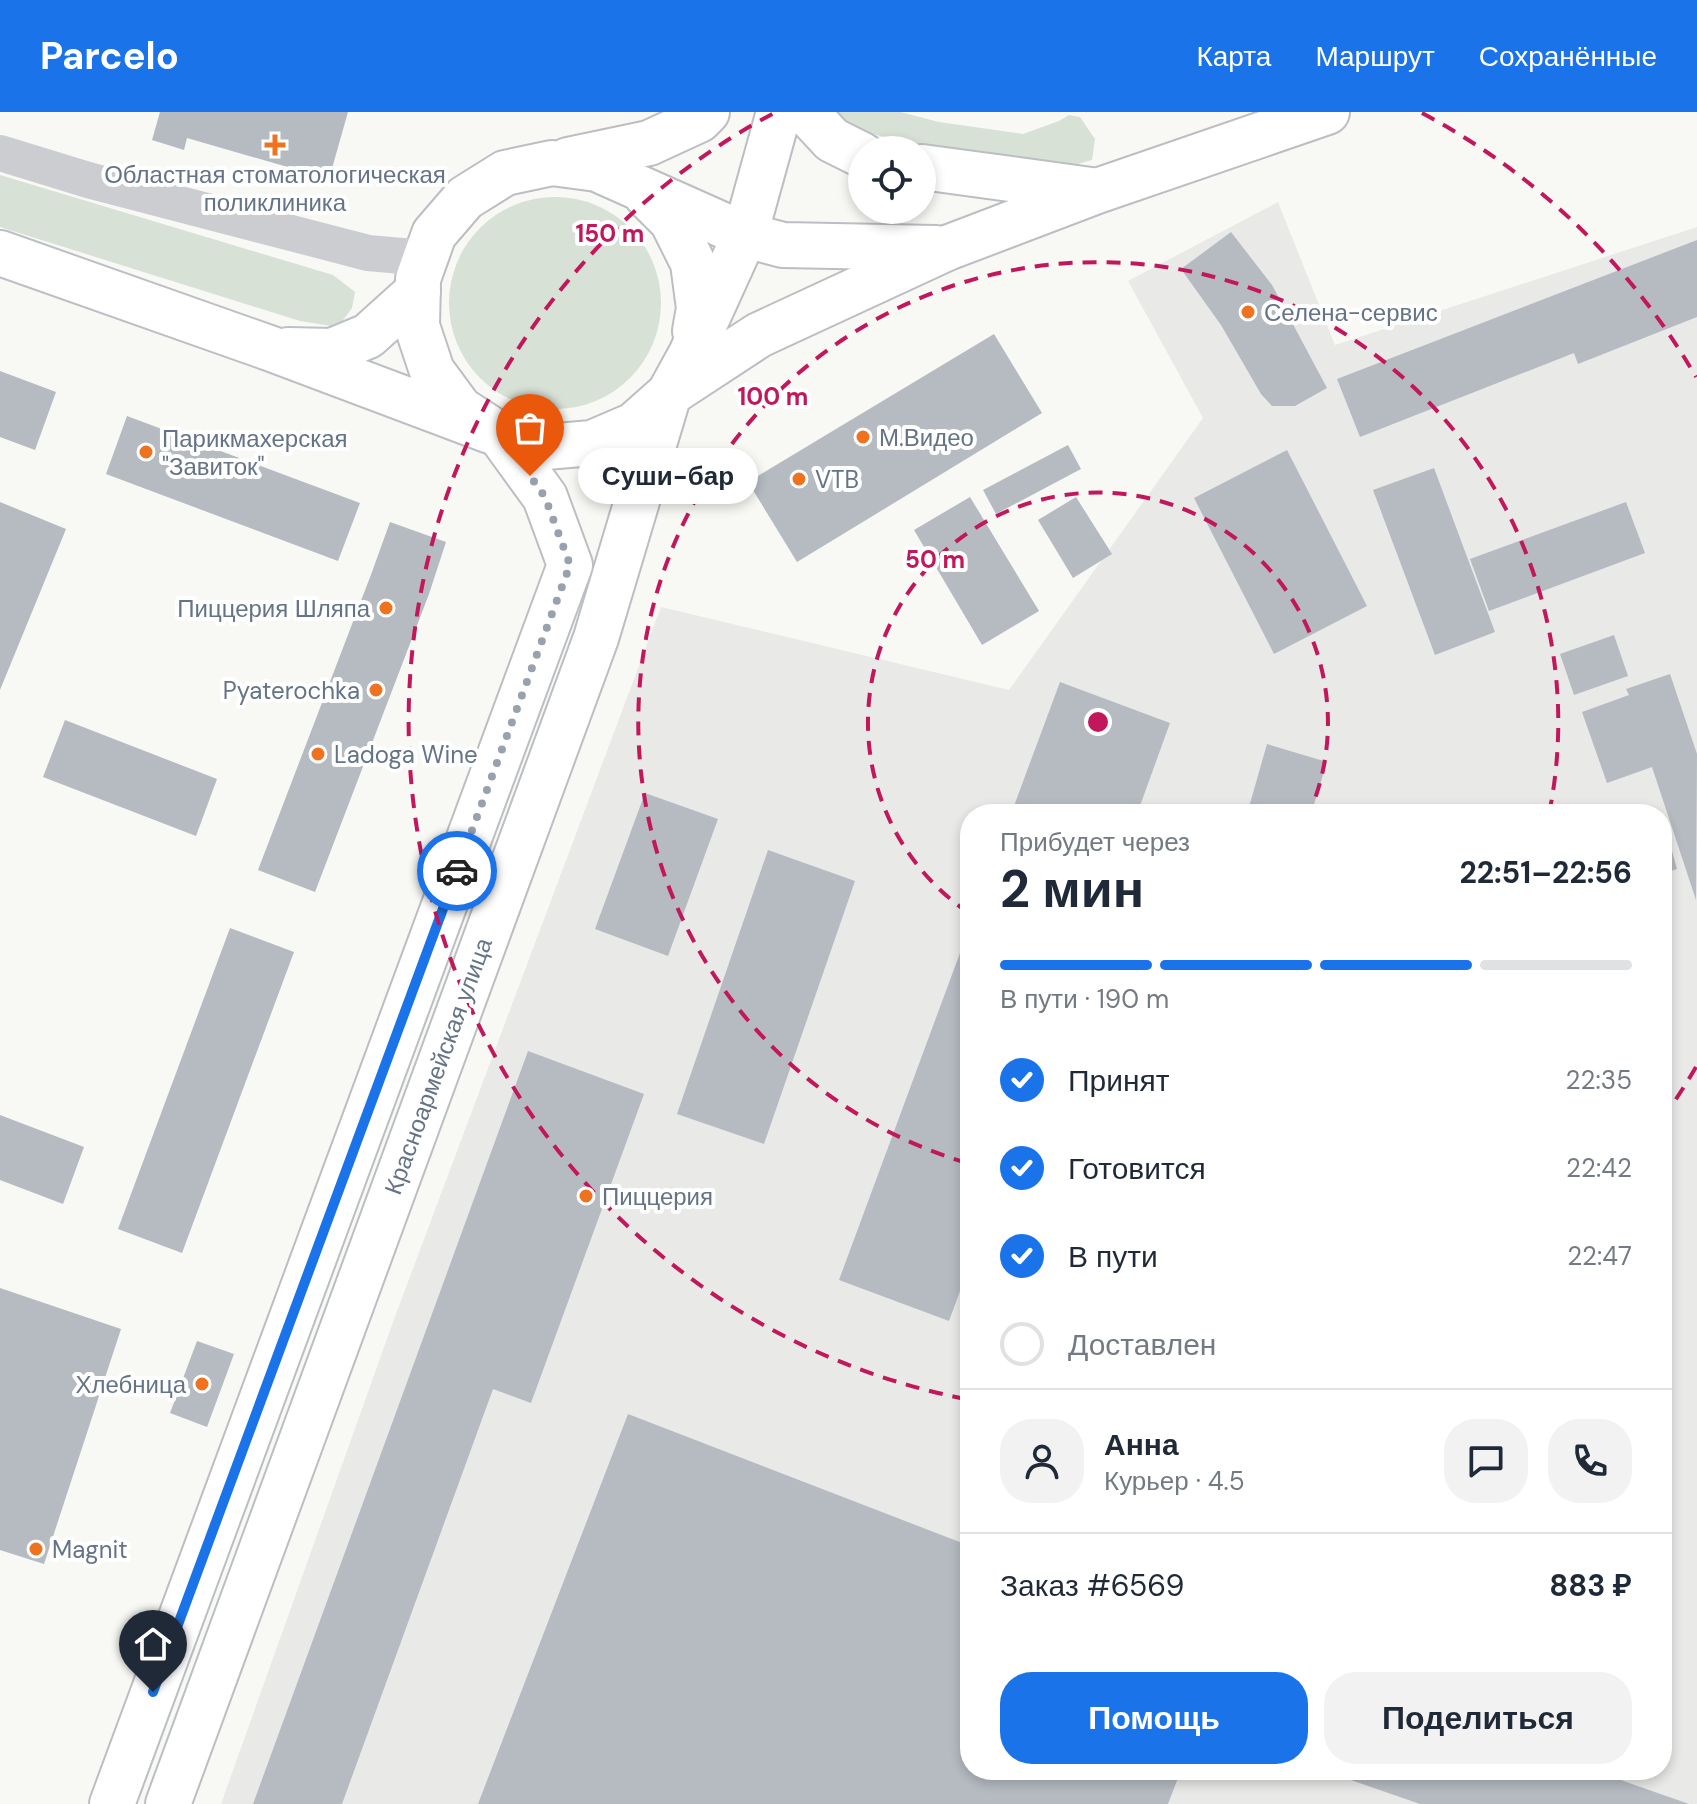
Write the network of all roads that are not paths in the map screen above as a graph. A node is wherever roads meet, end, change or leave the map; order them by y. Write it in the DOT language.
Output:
graph roads {
  1 [pos="707,112"];
  2 [pos="779,112"];
  3 [pos="806,112"];
  4 [pos="1327,112"];
  5 [pos="848,148"];
  6 [pos="0,153"];
  7 [pos="552,163"];
  8 [pos="936,169"];
  9 [pos="639,189"];
  10 [pos="1097,191"];
  11 [pos="745,235"];
  12 [pos="947,248"];
  13 [pos="0,253"];
  14 [pos="422,275"];
  15 [pos="272,349"];
  16 [pos="691,354"];
  17 [pos="669,394"];
  18 [pos="500,435"];
  19 [pos="112,1804"];
  20 [pos="168,1804"];
  1 -- 7 [label="main road"];
  2 -- 11 [label="main road"];
  3 -- 5 [label="main road"];
  4 -- 10 [label="main road"];
  6 -- 14 [label="street"];
  7 -- 9 [label="main road"];
  7 -- 14 [label="main road"];
  8 -- 10 [label="main road"];
  9 -- 11 [label="main road"];
  9 -- 16 [label="main road"];
  10 -- 12 [label="main road"];
  11 -- 12 [label="main road"];
  11 -- 16 [label="main road"];
  12 -- 17 [label="main road"];
  13 -- 15 [label="main road"];
  14 -- 15 [label="main road"];
  14 -- 18 [label="main road"];
  15 -- 18 [label="main road"];
  16 -- 17 [label="main road"];
  17 -- 18 [label="main road"];
  17 -- 20 [label="main road, Красноармейская улица"];
  18 -- 19 [label="main road, Красноармейская улица"];
}
